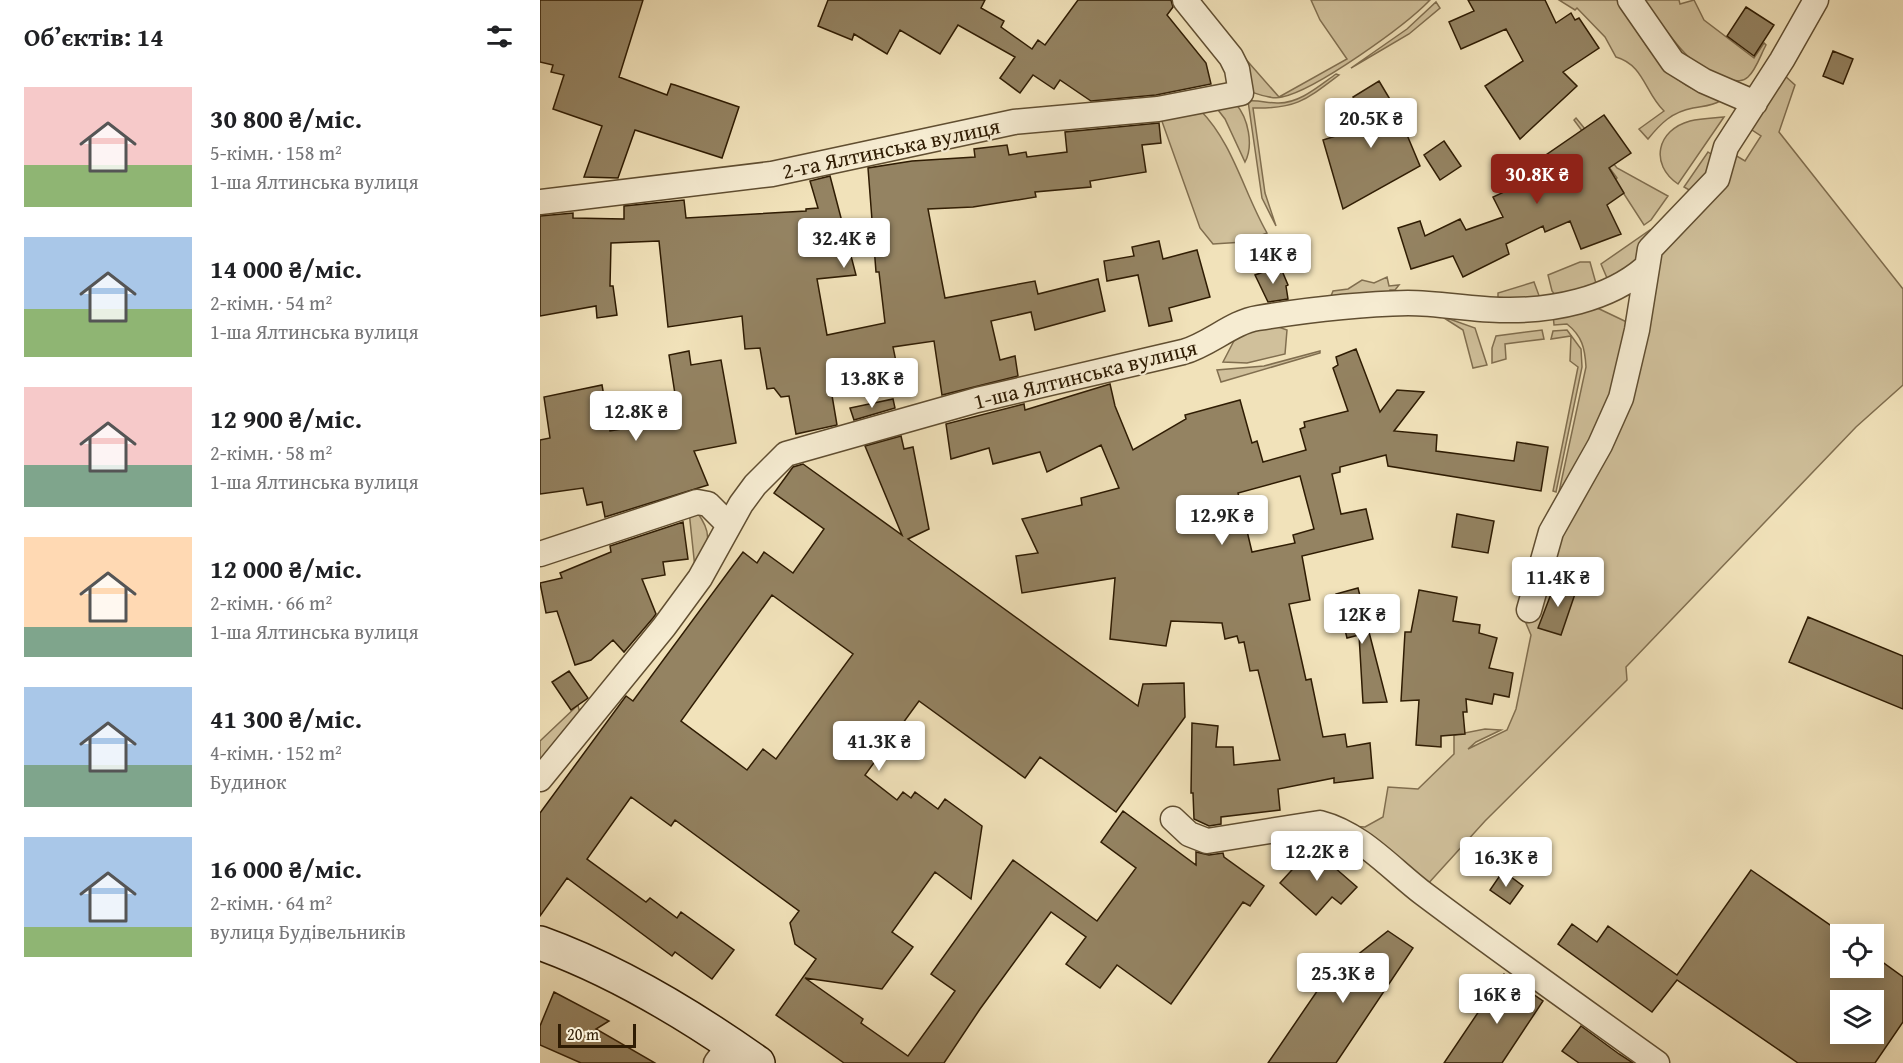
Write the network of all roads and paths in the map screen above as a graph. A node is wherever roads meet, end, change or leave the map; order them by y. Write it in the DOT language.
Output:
graph roads {
  1 [pos="1185,0"];
  2 [pos="1630,0"];
  3 [pos="1816,0"];
  4 [pos="1755,103"];
  5 [pos="540,202"];
  6 [pos="1645,268"];
  7 [pos="729,525"];
  8 [pos="540,554"];
  9 [pos="1529,610"];
  10 [pos="540,779"];
  11 [pos="1173,819"];
  12 [pos="540,943"];
  13 [pos="723,1053"];
  14 [pos="758,1063"];
  15 [pos="1657,1063"];
  1 -- 5 [label="street, 2-га Ялтинська вулиця"];
  2 -- 4 [label="street"];
  3 -- 4 [label="street, 1-ша Ялтинська вулиця"];
  4 -- 6 [label="street, 1-ша Ялтинська вулиця"];
  6 -- 7 [label="street, 1-ша Ялтинська вулиця"];
  6 -- 9 [label="street, 1-ша Ялтинська вулиця"];
  7 -- 8 [label="street"];
  7 -- 10 [label="street, 1-ша Ялтинська вулиця"];
  11 -- 15 [label="street"];
  12 -- 13 [label="street"];
  13 -- 14 [label="street"];
}
